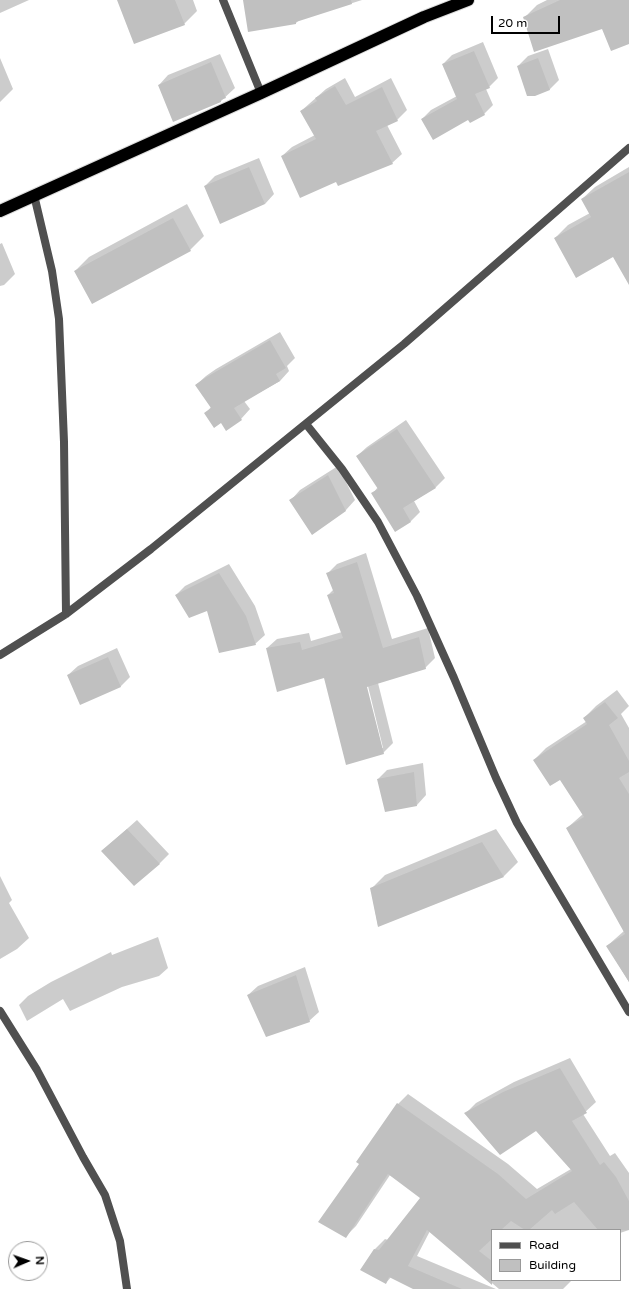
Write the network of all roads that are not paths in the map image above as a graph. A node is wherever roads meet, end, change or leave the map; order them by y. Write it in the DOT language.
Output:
graph roads {
  1 [pos="223,0"];
  2 [pos="468,0"];
  3 [pos="261,93"];
  4 [pos="629,148"];
  5 [pos="34,195"];
  6 [pos="0,211"];
  7 [pos="306,424"];
  8 [pos="66,614"];
  9 [pos="0,655"];
  10 [pos="0,1011"];
  11 [pos="629,1012"];
  12 [pos="127,1289"];
  1 -- 3 [label="street"];
  2 -- 3 [label="highway"];
  3 -- 5 [label="highway"];
  4 -- 7 [label="street"];
  5 -- 6 [label="highway"];
  5 -- 8 [label="street"];
  7 -- 8 [label="street"];
  7 -- 11 [label="street"];
  8 -- 9 [label="street"];
  10 -- 12 [label="street"];
}
